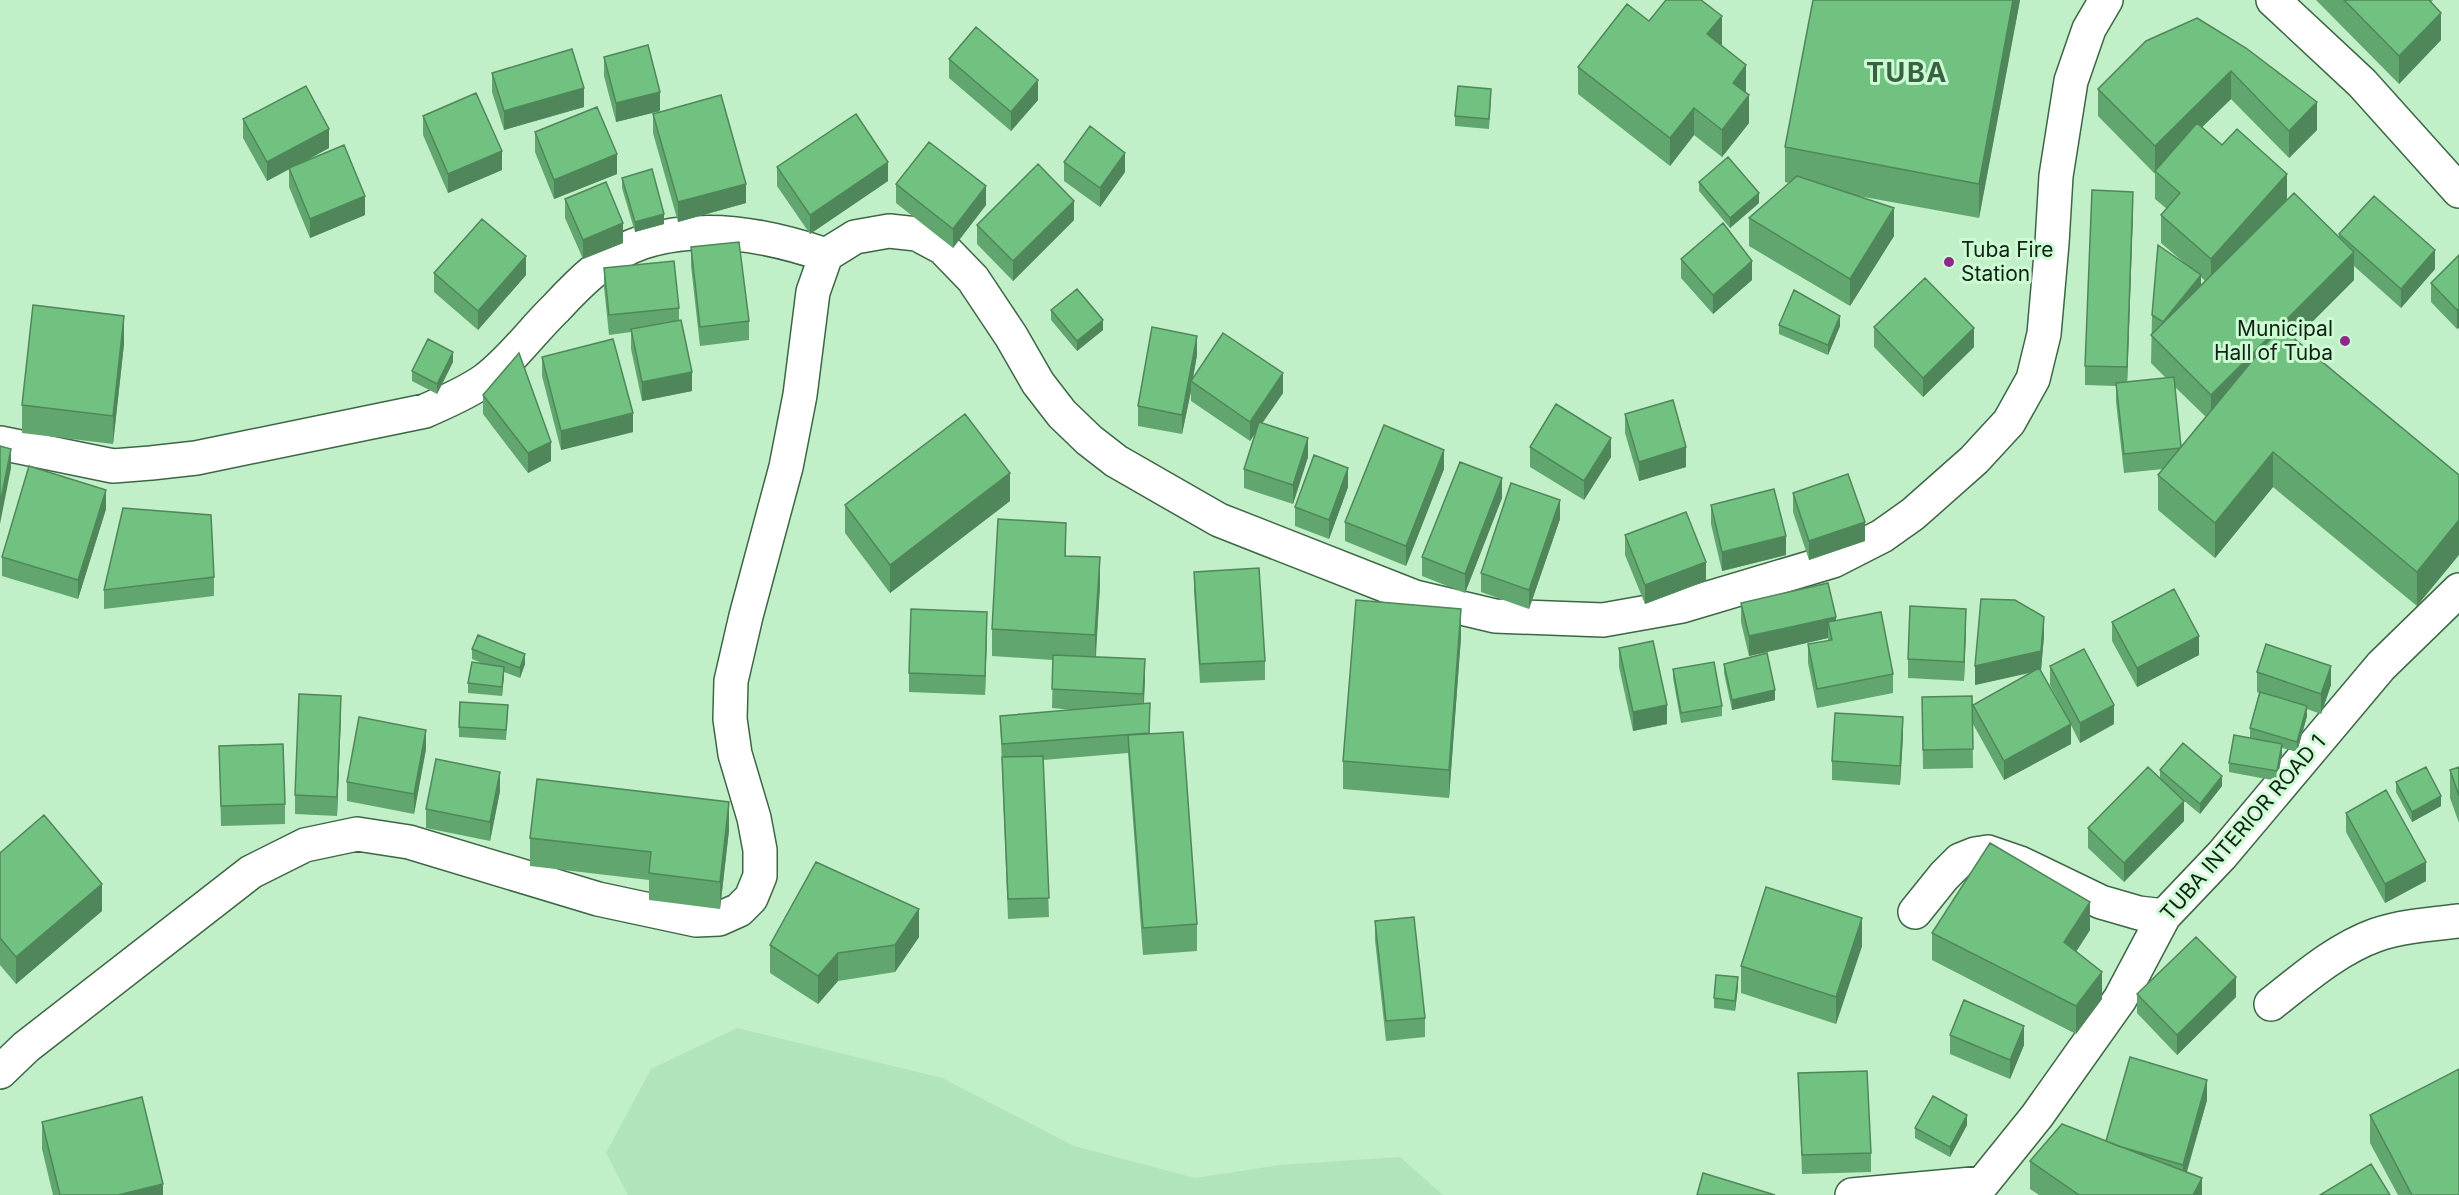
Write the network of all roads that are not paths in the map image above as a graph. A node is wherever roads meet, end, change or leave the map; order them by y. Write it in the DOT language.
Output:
graph roads {
  1 [pos="2106,0"];
  2 [pos="2273,0"];
  3 [pos="2459,191"];
  4 [pos="826,255"];
  5 [pos="0,443"];
  6 [pos="2459,590"];
  7 [pos="1915,912"];
  8 [pos="2164,916"];
  9 [pos="2459,921"];
  10 [pos="2271,1004"];
  11 [pos="0,1072"];
  12 [pos="1991,1189"];
  13 [pos="1852,1195"];
  1 -- 4 [label="street"];
  2 -- 3 [label="street"];
  4 -- 5 [label="street"];
  4 -- 11 [label="street"];
  6 -- 8 [label="street, TUBA INTERIOR ROAD 1"];
  7 -- 8 [label="street"];
  8 -- 12 [label="street, TUBA INTERIOR ROAD 1"];
  9 -- 10 [label="street"];
  12 -- 13 [label="street, TUBA INTERIOR ROAD 1"];
}
